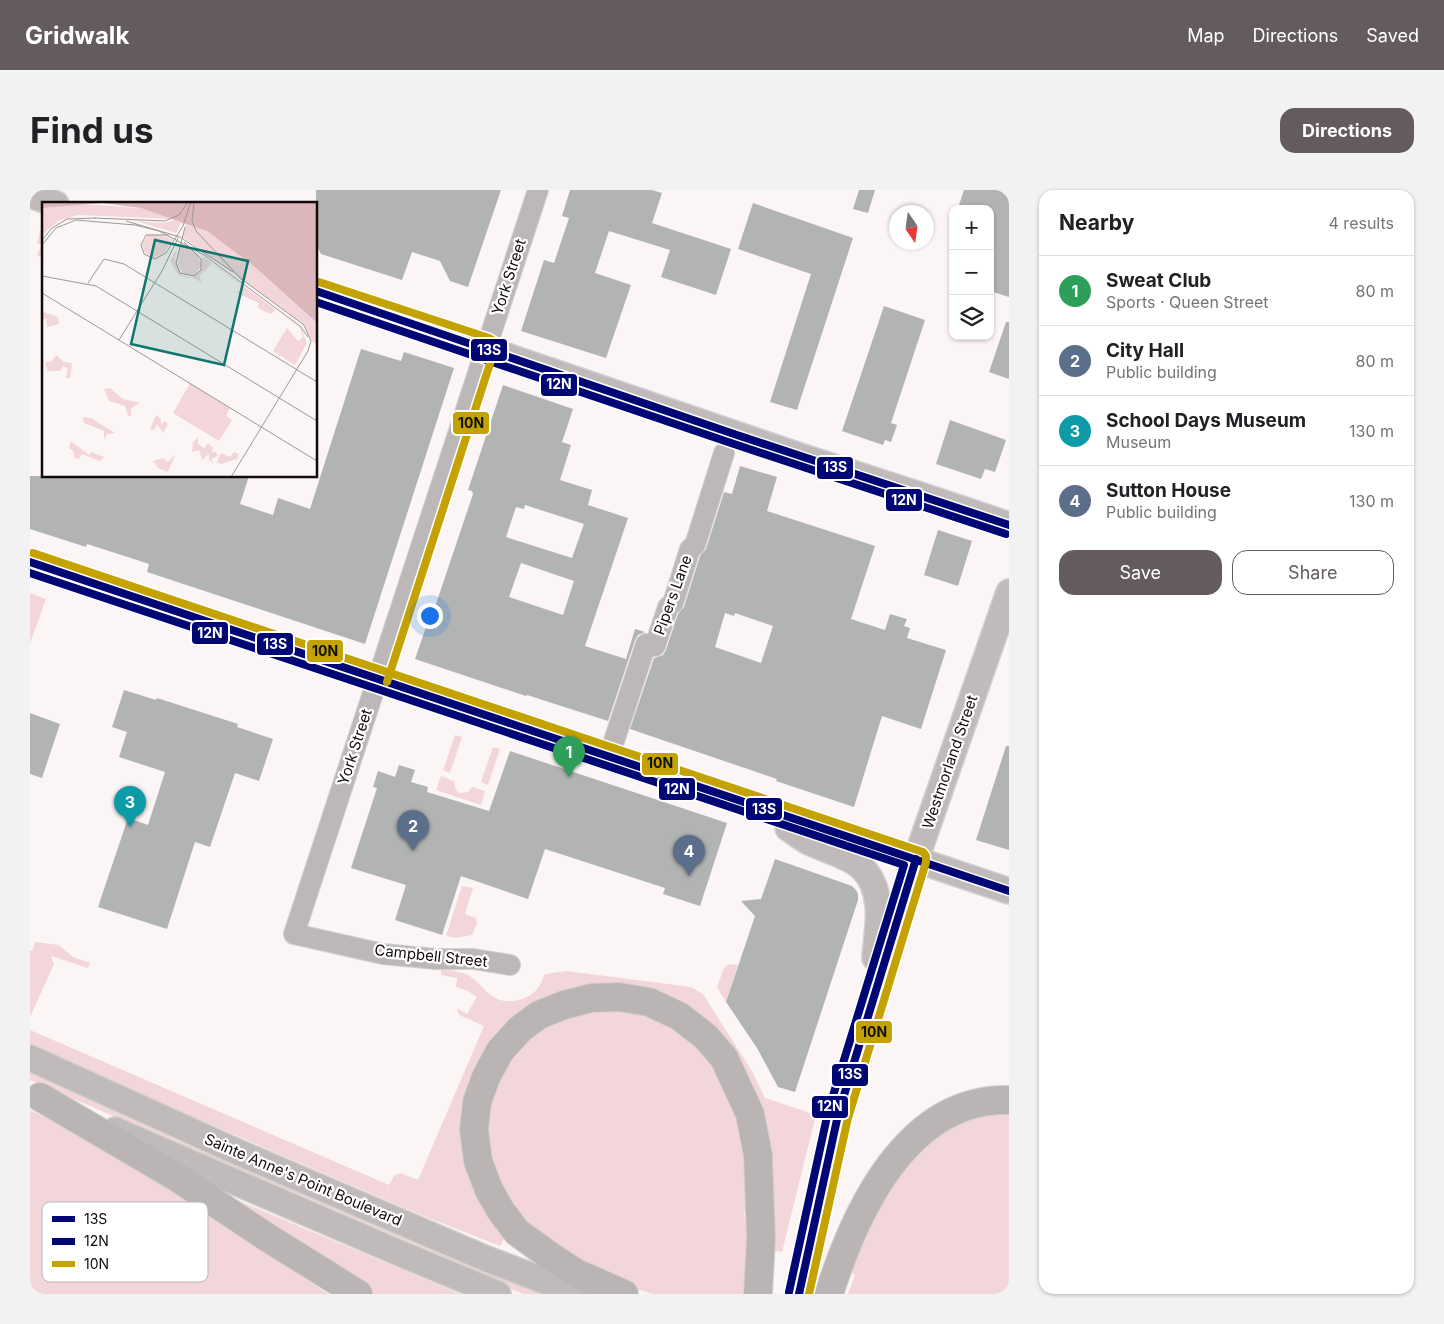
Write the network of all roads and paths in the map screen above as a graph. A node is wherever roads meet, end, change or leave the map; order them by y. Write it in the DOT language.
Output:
graph roads {
  1 [pos="538,190"];
  2 [pos="30,195"];
  3 [pos="50,202"];
  4 [pos="318,291"];
  5 [pos="486,347"];
  6 [pos="724,453"];
  7 [pos="1009,524"];
  8 [pos="30,562"];
  9 [pos="1009,592"];
  10 [pos="377,679"];
  11 [pos="609,756"];
  12 [pos="768,809"];
  13 [pos="916,859"];
  14 [pos="1009,891"];
  15 [pos="294,934"];
  16 [pos="510,965"];
  17 [pos="873,996"];
  18 [pos="30,1058"];
  19 [pos="35,1095"];
  20 [pos="1009,1100"];
  21 [pos="759,1282"];
  22 [pos="800,1287"];
  23 [pos="830,1290"];
  24 [pos="358,1294"];
  25 [pos="498,1294"];
  26 [pos="579,1294"];
  27 [pos="624,1294"];
  1 -- 5 [label="street, York Street"];
  2 -- 3 [label="main road"];
  4 -- 5 [label="main road"];
  5 -- 7 [label="main road"];
  5 -- 10 [label="street, York Street"];
  6 -- 11 [label="street, Pipers Lane"];
  8 -- 10 [label="main road"];
  9 -- 13 [label="main road, Westmorland Street"];
  10 -- 11 [label="main road"];
  10 -- 15 [label="street, York Street"];
  11 -- 12 [label="main road"];
  12 -- 13 [label="main road"];
  12 -- 17 [label="main road"];
  13 -- 14 [label="main road"];
  13 -- 17 [label="main road, Westmorland Street"];
  15 -- 16 [label="street, Campbell Street"];
  17 -- 22 [label="main road, Westmorland Street"];
  18 -- 26 [label="main road, Sainte Anne's Point Boulevard"];
  19 -- 24 [label="highway"];
  19 -- 25 [label="main road, Sainte Anne's Point Boulevard"];
  20 -- 23 [label="highway"];
  21 -- 27 [label="highway"];
}
